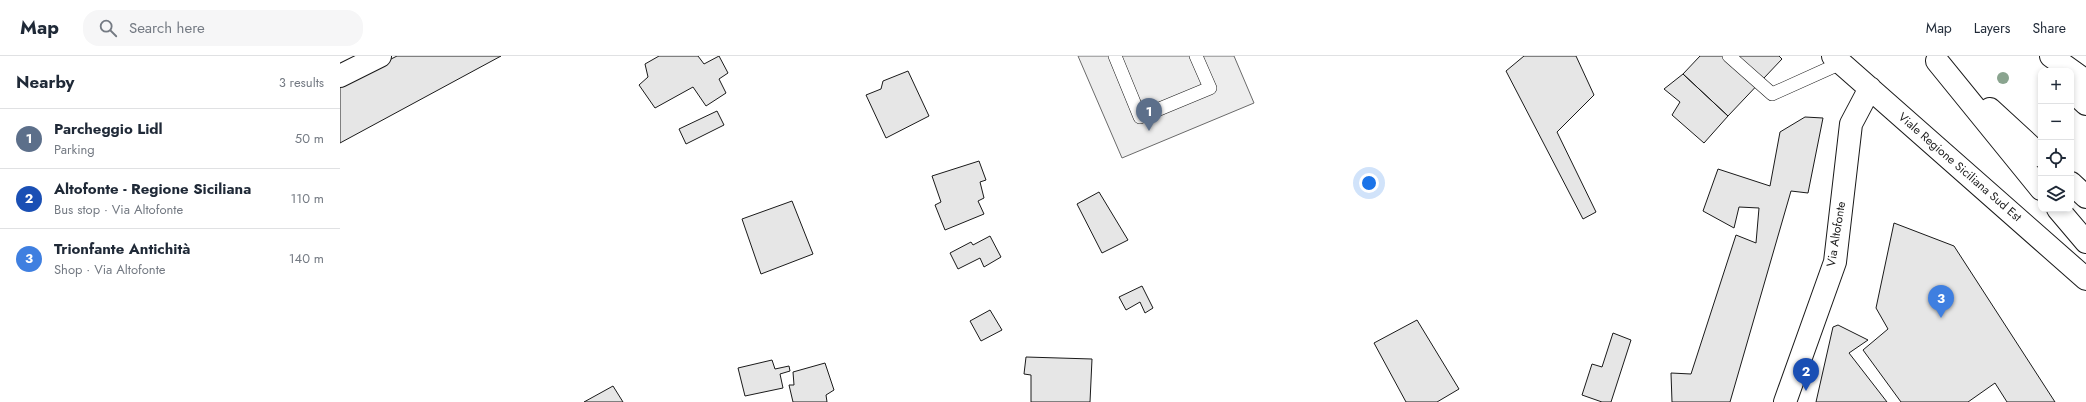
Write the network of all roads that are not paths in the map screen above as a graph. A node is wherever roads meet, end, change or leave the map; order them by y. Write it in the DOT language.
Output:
graph roads {
  1 [pos="380,56"];
  2 [pos="1115,56"];
  3 [pos="1196,56"];
  4 [pos="1729,56"];
  5 [pos="2035,56"];
  6 [pos="2051,56"];
  7 [pos="1837,59"];
  8 [pos="1934,59"];
  9 [pos="2048,68"];
  10 [pos="340,76"];
  11 [pos="2086,81"];
  12 [pos="1870,88"];
  13 [pos="2074,93"];
  14 [pos="2086,104"];
  15 [pos="2038,153"];
  16 [pos="2038,185"];
  17 [pos="2074,186"];
  18 [pos="2086,197"];
  19 [pos="2061,212"];
  20 [pos="2086,242"];
  21 [pos="2086,279"];
  22 [pos="1785,402"];
  1 -- 10 [label="street"];
  2 -- 3 [label="lane"];
  4 -- 7 [label="lane"];
  5 -- 9 [label="street"];
  6 -- 11 [label="street"];
  7 -- 12 [label="street, Viale Regione Siciliana Sud Est"];
  8 -- 15 [label="street"];
  8 -- 16 [label="street"];
  12 -- 21 [label="street, Viale Regione Siciliana Sud Est"];
  12 -- 22 [label="street, Via Altofonte"];
  13 -- 14 [label="street"];
  17 -- 18 [label="street"];
  19 -- 20 [label="street"];
}
